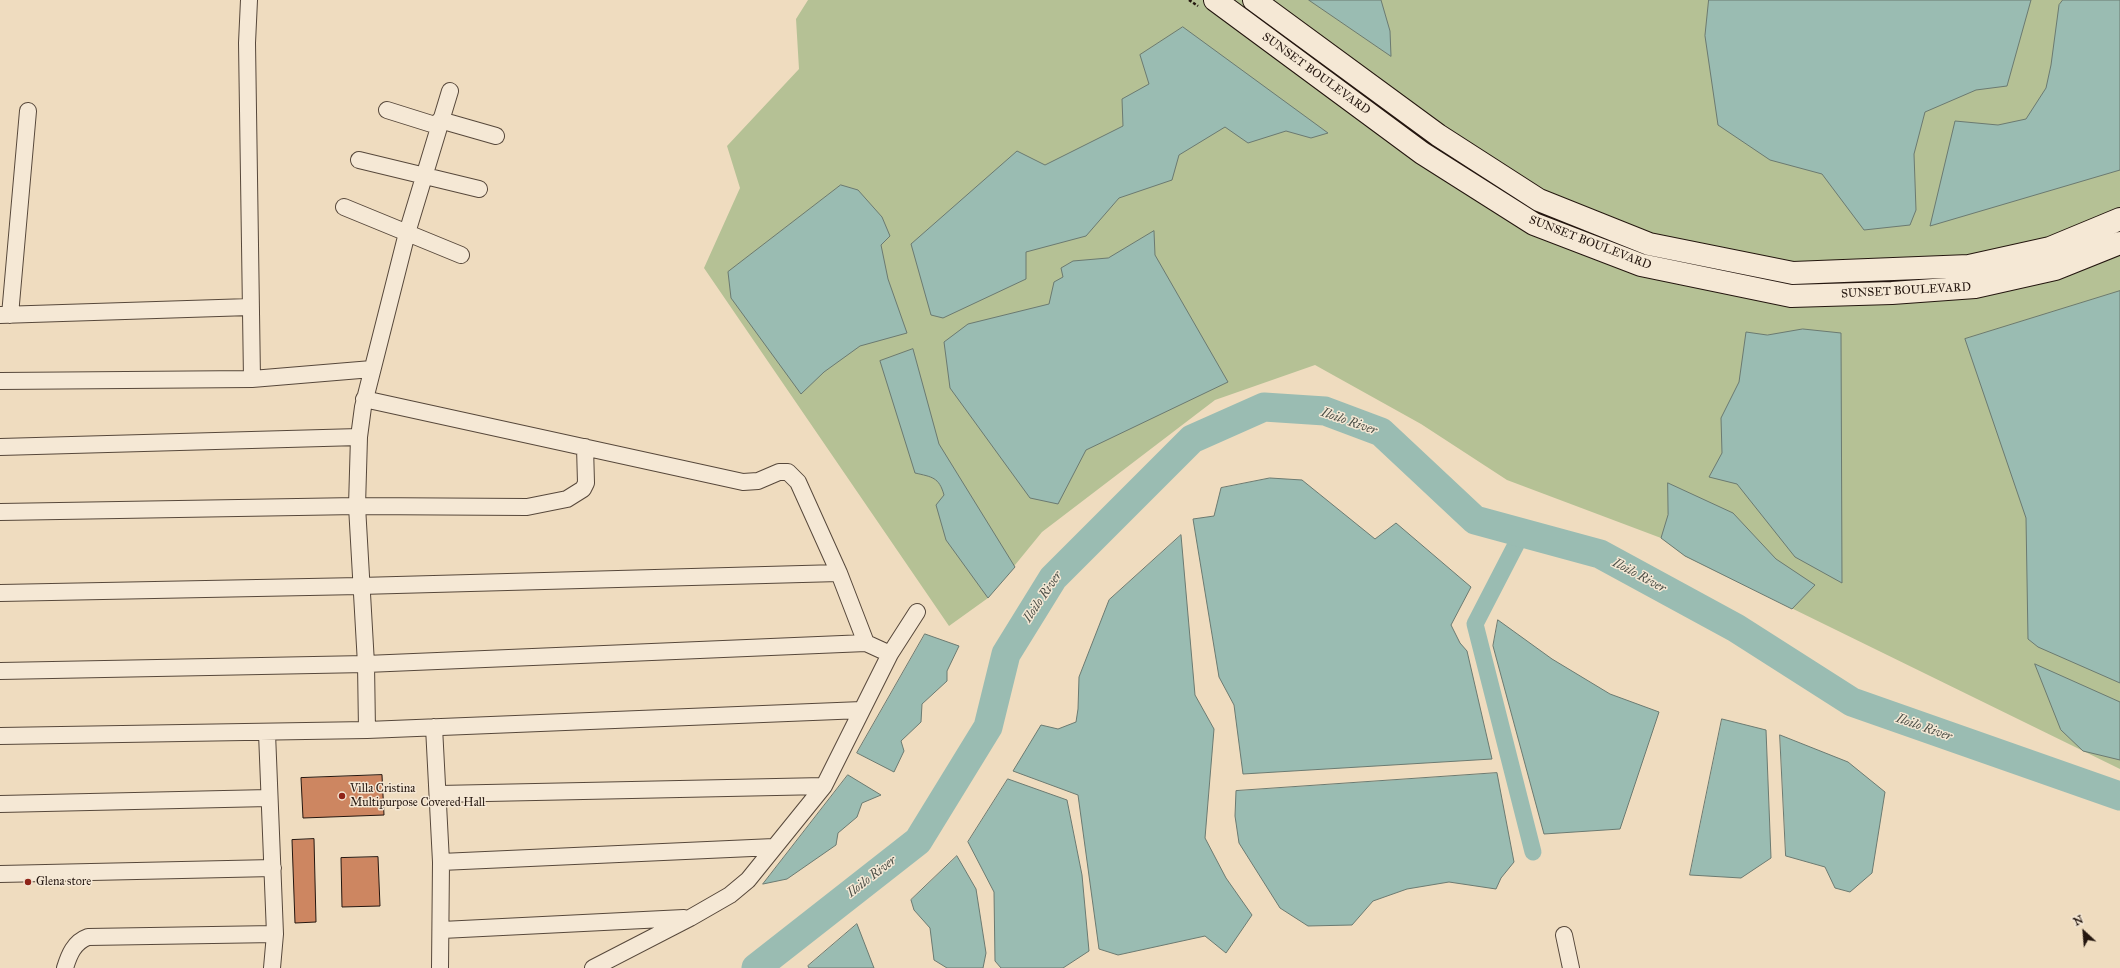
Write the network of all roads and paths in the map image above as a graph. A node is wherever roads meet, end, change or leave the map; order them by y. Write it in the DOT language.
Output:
graph roads {
  1 [pos="249,0"];
  2 [pos="1215,0"];
  3 [pos="1254,0"];
  4 [pos="450,91"];
  5 [pos="1388,98"];
  6 [pos="387,110"];
  7 [pos="28,111"];
  8 [pos="1375,118"];
  9 [pos="439,123"];
  10 [pos="496,136"];
  11 [pos="359,160"];
  12 [pos="424,175"];
  13 [pos="479,189"];
  14 [pos="344,207"];
  15 [pos="2120,220"];
  16 [pos="407,233"];
  17 [pos="2120,243"];
  18 [pos="461,255"];
  19 [pos="250,307"];
  20 [pos="5,315"];
  21 [pos="372,368"];
  22 [pos="252,379"];
  23 [pos="0,381"];
  24 [pos="364,399"];
  25 [pos="359,437"];
  26 [pos="0,447"];
  27 [pos="585,447"];
  28 [pos="357,506"];
  29 [pos="0,512"];
  30 [pos="839,573"];
  31 [pos="360,586"];
  32 [pos="0,593"];
  33 [pos="917,612"];
  34 [pos="866,643"];
  35 [pos="890,654"];
  36 [pos="366,664"];
  37 [pos="0,671"];
  38 [pos="862,710"];
  39 [pos="434,727"];
  40 [pos="367,730"];
  41 [pos="267,733"];
  42 [pos="0,736"];
  43 [pos="824,786"];
  44 [pos="439,794"];
  45 [pos="269,798"];
  46 [pos="0,804"];
  47 [pos="774,847"];
  48 [pos="441,862"];
  49 [pos="273,868"];
  50 [pos="0,874"];
  51 [pos="690,918"];
  52 [pos="442,930"];
  53 [pos="275,934"];
  54 [pos="1564,935"];
  55 [pos="65,968"];
  56 [pos="272,968"];
  57 [pos="440,968"];
  58 [pos="593,968"];
  59 [pos="1571,968"];
  1 -- 19 [label="street"];
  2 -- 8 [label="main road, SUNSET BOULEVARD"];
  3 -- 5 [label="main road, SUNSET BOULEVARD"];
  4 -- 9 [label="street"];
  5 -- 8 [label="main road"];
  5 -- 15 [label="main road, SUNSET BOULEVARD"];
  6 -- 9 [label="street"];
  7 -- 20 [label="street"];
  8 -- 17 [label="main road, SUNSET BOULEVARD"];
  9 -- 10 [label="street"];
  9 -- 12 [label="street"];
  11 -- 12 [label="street"];
  12 -- 13 [label="street"];
  12 -- 16 [label="street"];
  14 -- 16 [label="street"];
  16 -- 18 [label="street"];
  16 -- 21 [label="street"];
  19 -- 20 [label="street"];
  19 -- 22 [label="street"];
  21 -- 22 [label="street"];
  21 -- 24 [label="street"];
  22 -- 23 [label="street"];
  24 -- 25 [label="street"];
  24 -- 27 [label="street"];
  25 -- 26 [label="street"];
  25 -- 28 [label="street"];
  27 -- 28 [label="street"];
  27 -- 30 [label="street"];
  28 -- 29 [label="street"];
  28 -- 31 [label="street"];
  30 -- 31 [label="street"];
  30 -- 34 [label="street"];
  31 -- 32 [label="street"];
  31 -- 36 [label="street"];
  33 -- 35 [label="street"];
  34 -- 35 [label="street"];
  34 -- 36 [label="street"];
  35 -- 38 [label="street"];
  36 -- 37 [label="street"];
  36 -- 40 [label="street"];
  38 -- 39 [label="street"];
  38 -- 43 [label="street"];
  39 -- 40 [label="street"];
  39 -- 44 [label="street"];
  40 -- 41 [label="street"];
  41 -- 42 [label="street"];
  41 -- 45 [label="street"];
  43 -- 44 [label="street"];
  43 -- 47 [label="street"];
  44 -- 48 [label="street"];
  45 -- 46 [label="street"];
  45 -- 49 [label="street"];
  47 -- 48 [label="street"];
  47 -- 51 [label="street"];
  48 -- 52 [label="street"];
  49 -- 50 [label="street"];
  49 -- 53 [label="street"];
  51 -- 52 [label="street"];
  51 -- 58 [label="street"];
  52 -- 57 [label="street"];
  53 -- 55 [label="street"];
  53 -- 56 [label="street"];
  54 -- 59 [label="street"];
}
